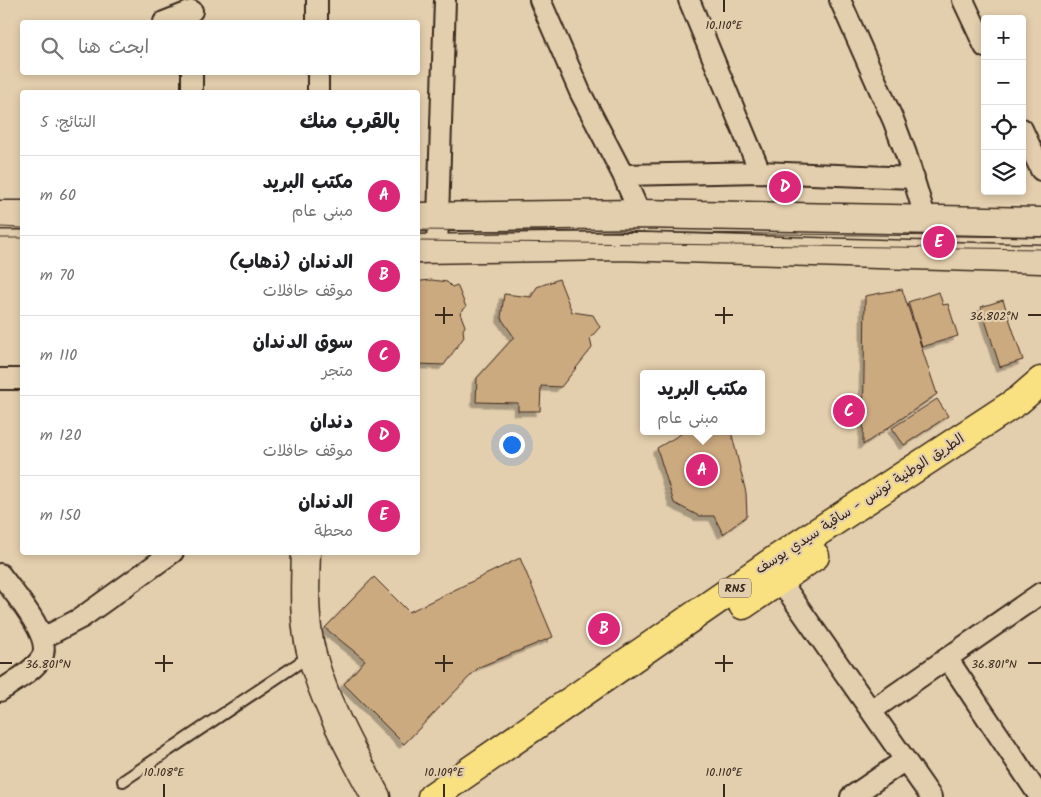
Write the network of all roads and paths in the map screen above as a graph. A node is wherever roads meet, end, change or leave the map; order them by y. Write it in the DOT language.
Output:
graph roads {
  1 [pos="317,0"];
  2 [pos="445,0"];
  3 [pos="689,0"];
  4 [pos="840,0"];
  5 [pos="963,0"];
  6 [pos="542,1"];
  7 [pos="192,11"];
  8 [pos="169,20"];
  9 [pos="317,20"];
  10 [pos="981,39"];
  11 [pos="192,75"];
  12 [pos="318,75"];
  13 [pos="192,90"];
  14 [pos="318,90"];
  15 [pos="1026,138"];
  16 [pos="1041,170"];
  17 [pos="760,172"];
  18 [pos="624,175"];
  19 [pos="914,178"];
  20 [pos="640,214"];
  21 [pos="0,215"];
  22 [pos="20,215"];
  23 [pos="428,217"];
  24 [pos="926,220"];
  25 [pos="1041,222"];
  26 [pos="427,249"];
  27 [pos="1041,259"];
  28 [pos="0,379"];
  29 [pos="20,379"];
  30 [pos="1041,381"];
  31 [pos="1041,401"];
  32 [pos="169,555"];
  33 [pos="306,555"];
  34 [pos="774,572"];
  35 [pos="0,574"];
  36 [pos="1041,593"];
  37 [pos="43,638"];
  38 [pos="312,654"];
  39 [pos="947,658"];
  40 [pos="0,691"];
  41 [pos="871,711"];
  42 [pos="905,760"];
  43 [pos="122,781"];
  44 [pos="376,797"];
  45 [pos="432,797"];
  46 [pos="458,797"];
  47 [pos="851,797"];
  48 [pos="931,797"];
  49 [pos="1040,797"];
  1 -- 9 [label="street"];
  2 -- 23 [label="street"];
  3 -- 17 [label="street"];
  4 -- 19 [label="street"];
  5 -- 10 [label="street"];
  6 -- 18 [label="street"];
  7 -- 8 [label="street"];
  11 -- 13 [label="street"];
  12 -- 14 [label="street"];
  15 -- 16 [label="street"];
  17 -- 18 [label="street"];
  17 -- 19 [label="street"];
  18 -- 20 [label="street"];
  19 -- 24 [label="street"];
  20 -- 23 [label="main road"];
  20 -- 24 [label="main road"];
  21 -- 22 [label="main road"];
  23 -- 26 [label="street"];
  24 -- 25 [label="main road"];
  26 -- 27 [label="main road"];
  28 -- 29 [label="street"];
  30 -- 34 [label="highway, الطريق الوطنية تونس - ساقية سيدي يوسف / RN5"];
  31 -- 34 [label="highway, الطريق الوطنية تونس - ساقية سيدي يوسف / RN5"];
  32 -- 37 [label="street"];
  33 -- 38 [label="main road"];
  34 -- 41 [label="street"];
  34 -- 45 [label="highway, الطريق الوطنية تونس - ساقية سيدي يوسف / RN5"];
  34 -- 46 [label="highway, الطريق الوطنية تونس - ساقية سيدي يوسف / RN5"];
  35 -- 37 [label="street"];
  36 -- 39 [label="street"];
  37 -- 40 [label="street"];
  38 -- 43 [label="lane"];
  38 -- 44 [label="main road"];
  39 -- 41 [label="street"];
  39 -- 49 [label="street"];
  41 -- 42 [label="street"];
  42 -- 47 [label="street"];
  42 -- 48 [label="street"];
}
